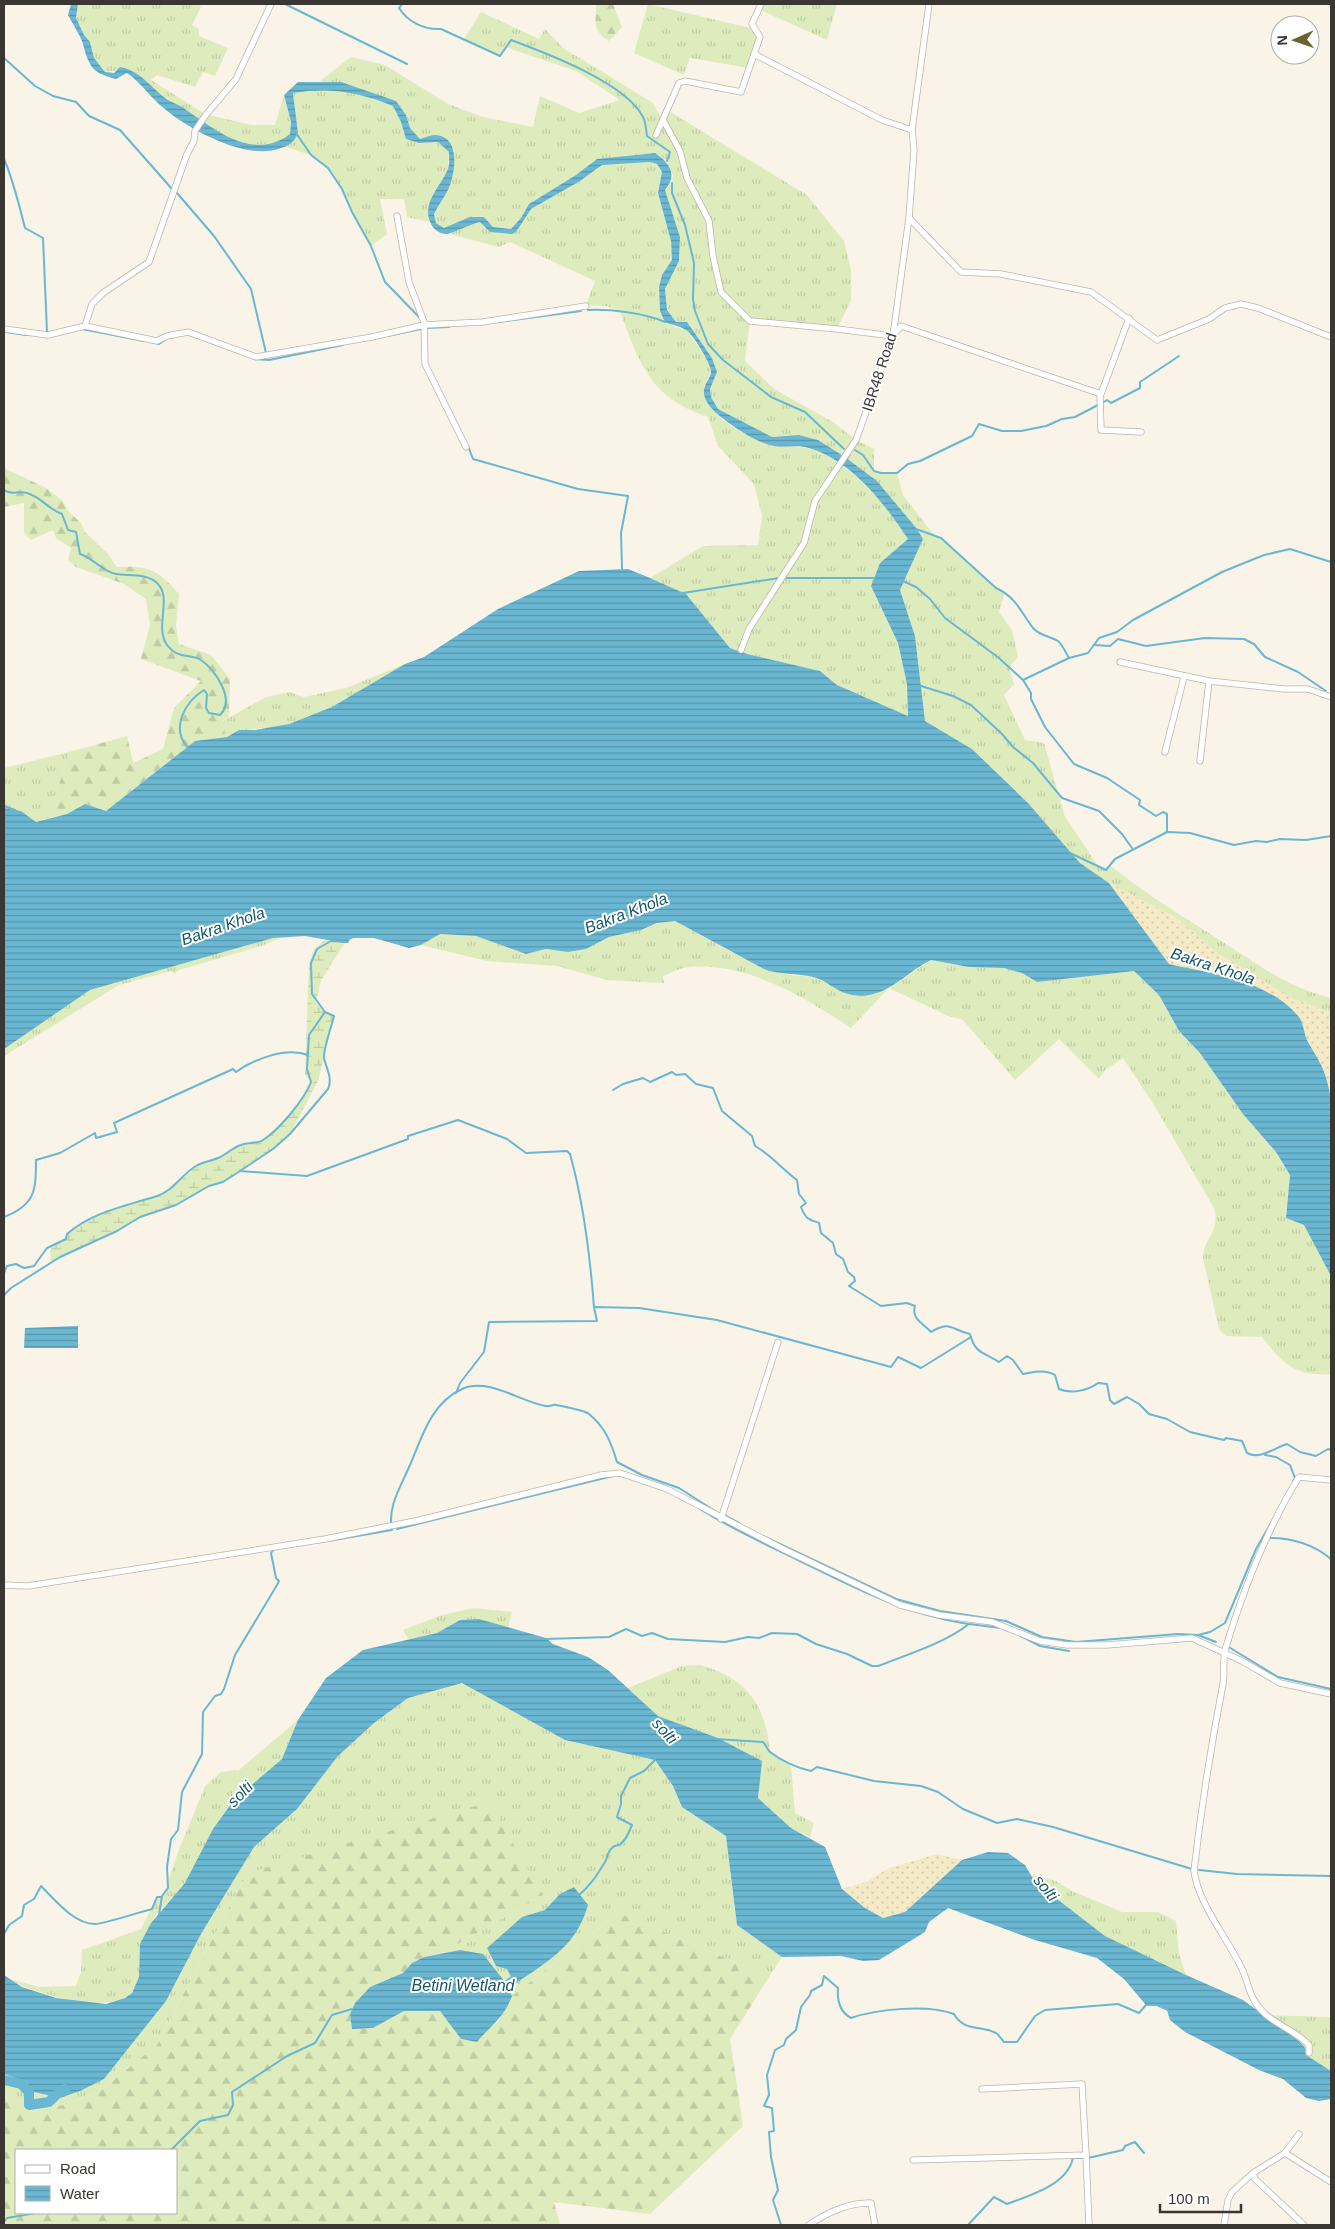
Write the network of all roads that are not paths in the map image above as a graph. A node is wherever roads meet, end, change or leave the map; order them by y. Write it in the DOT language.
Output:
graph roads {
  1 [pos="271,4"];
  2 [pos="761,4"];
  3 [pos="929,4"];
  4 [pos="754,54"];
  5 [pos="663,120"];
  6 [pos="912,130"];
  7 [pos="656,135"];
  8 [pos="398,216"];
  9 [pos="909,218"];
  10 [pos="586,306"];
  11 [pos="1129,318"];
  12 [pos="424,325"];
  13 [pos="85,326"];
  14 [pos="4,328"];
  15 [pos="893,336"];
  16 [pos="1331,337"];
  17 [pos="1100,394"];
  18 [pos="1141,432"];
  19 [pos="466,447"];
  20 [pos="741,650"];
  21 [pos="1120,662"];
  22 [pos="1184,677"];
  23 [pos="1209,681"];
  24 [pos="1331,697"];
  25 [pos="1165,752"];
  26 [pos="1200,761"];
  27 [pos="778,1342"];
  28 [pos="1331,1480"];
  29 [pos="721,1518"];
  30 [pos="4,1585"];
  31 [pos="1225,1653"];
  32 [pos="1331,1694"];
  33 [pos="1309,2052"];
  34 [pos="982,2089"];
  35 [pos="1299,2134"];
  36 [pos="1285,2153"];
  37 [pos="1086,2155"];
  38 [pos="913,2160"];
  39 [pos="1253,2173"];
  40 [pos="1331,2182"];
  41 [pos="809,2225"];
  42 [pos="875,2225"];
  43 [pos="1089,2225"];
  44 [pos="1224,2225"];
  45 [pos="1304,2225"];
  1 -- 13 [label="street"];
  2 -- 4 [label="street"];
  3 -- 6 [label="street, IBR48 Road"];
  4 -- 5 [label="street"];
  4 -- 6 [label="street"];
  5 -- 7 [label="street"];
  5 -- 15 [label="street"];
  6 -- 9 [label="street, IBR48 Road"];
  8 -- 12 [label="street"];
  9 -- 11 [label="street"];
  9 -- 15 [label="street, IBR48 Road"];
  10 -- 12 [label="street"];
  11 -- 16 [label="street"];
  11 -- 17 [label="street"];
  12 -- 13 [label="street"];
  12 -- 19 [label="street"];
  13 -- 14 [label="street"];
  15 -- 17 [label="street"];
  15 -- 20 [label="street, IBR48 Road"];
  17 -- 18 [label="street"];
  21 -- 22 [label="street"];
  22 -- 23 [label="street"];
  22 -- 25 [label="street"];
  23 -- 24 [label="street"];
  23 -- 26 [label="street"];
  27 -- 29 [label="street"];
  28 -- 31 [label="street"];
  29 -- 30 [label="street"];
  29 -- 31 [label="street"];
  31 -- 32 [label="street"];
  31 -- 33 [label="street"];
  34 -- 37 [label="street"];
  35 -- 36 [label="street"];
  36 -- 39 [label="street"];
  36 -- 40 [label="street"];
  37 -- 38 [label="street"];
  37 -- 43 [label="street"];
  39 -- 44 [label="street"];
  39 -- 45 [label="street"];
  41 -- 42 [label="street"];
}
